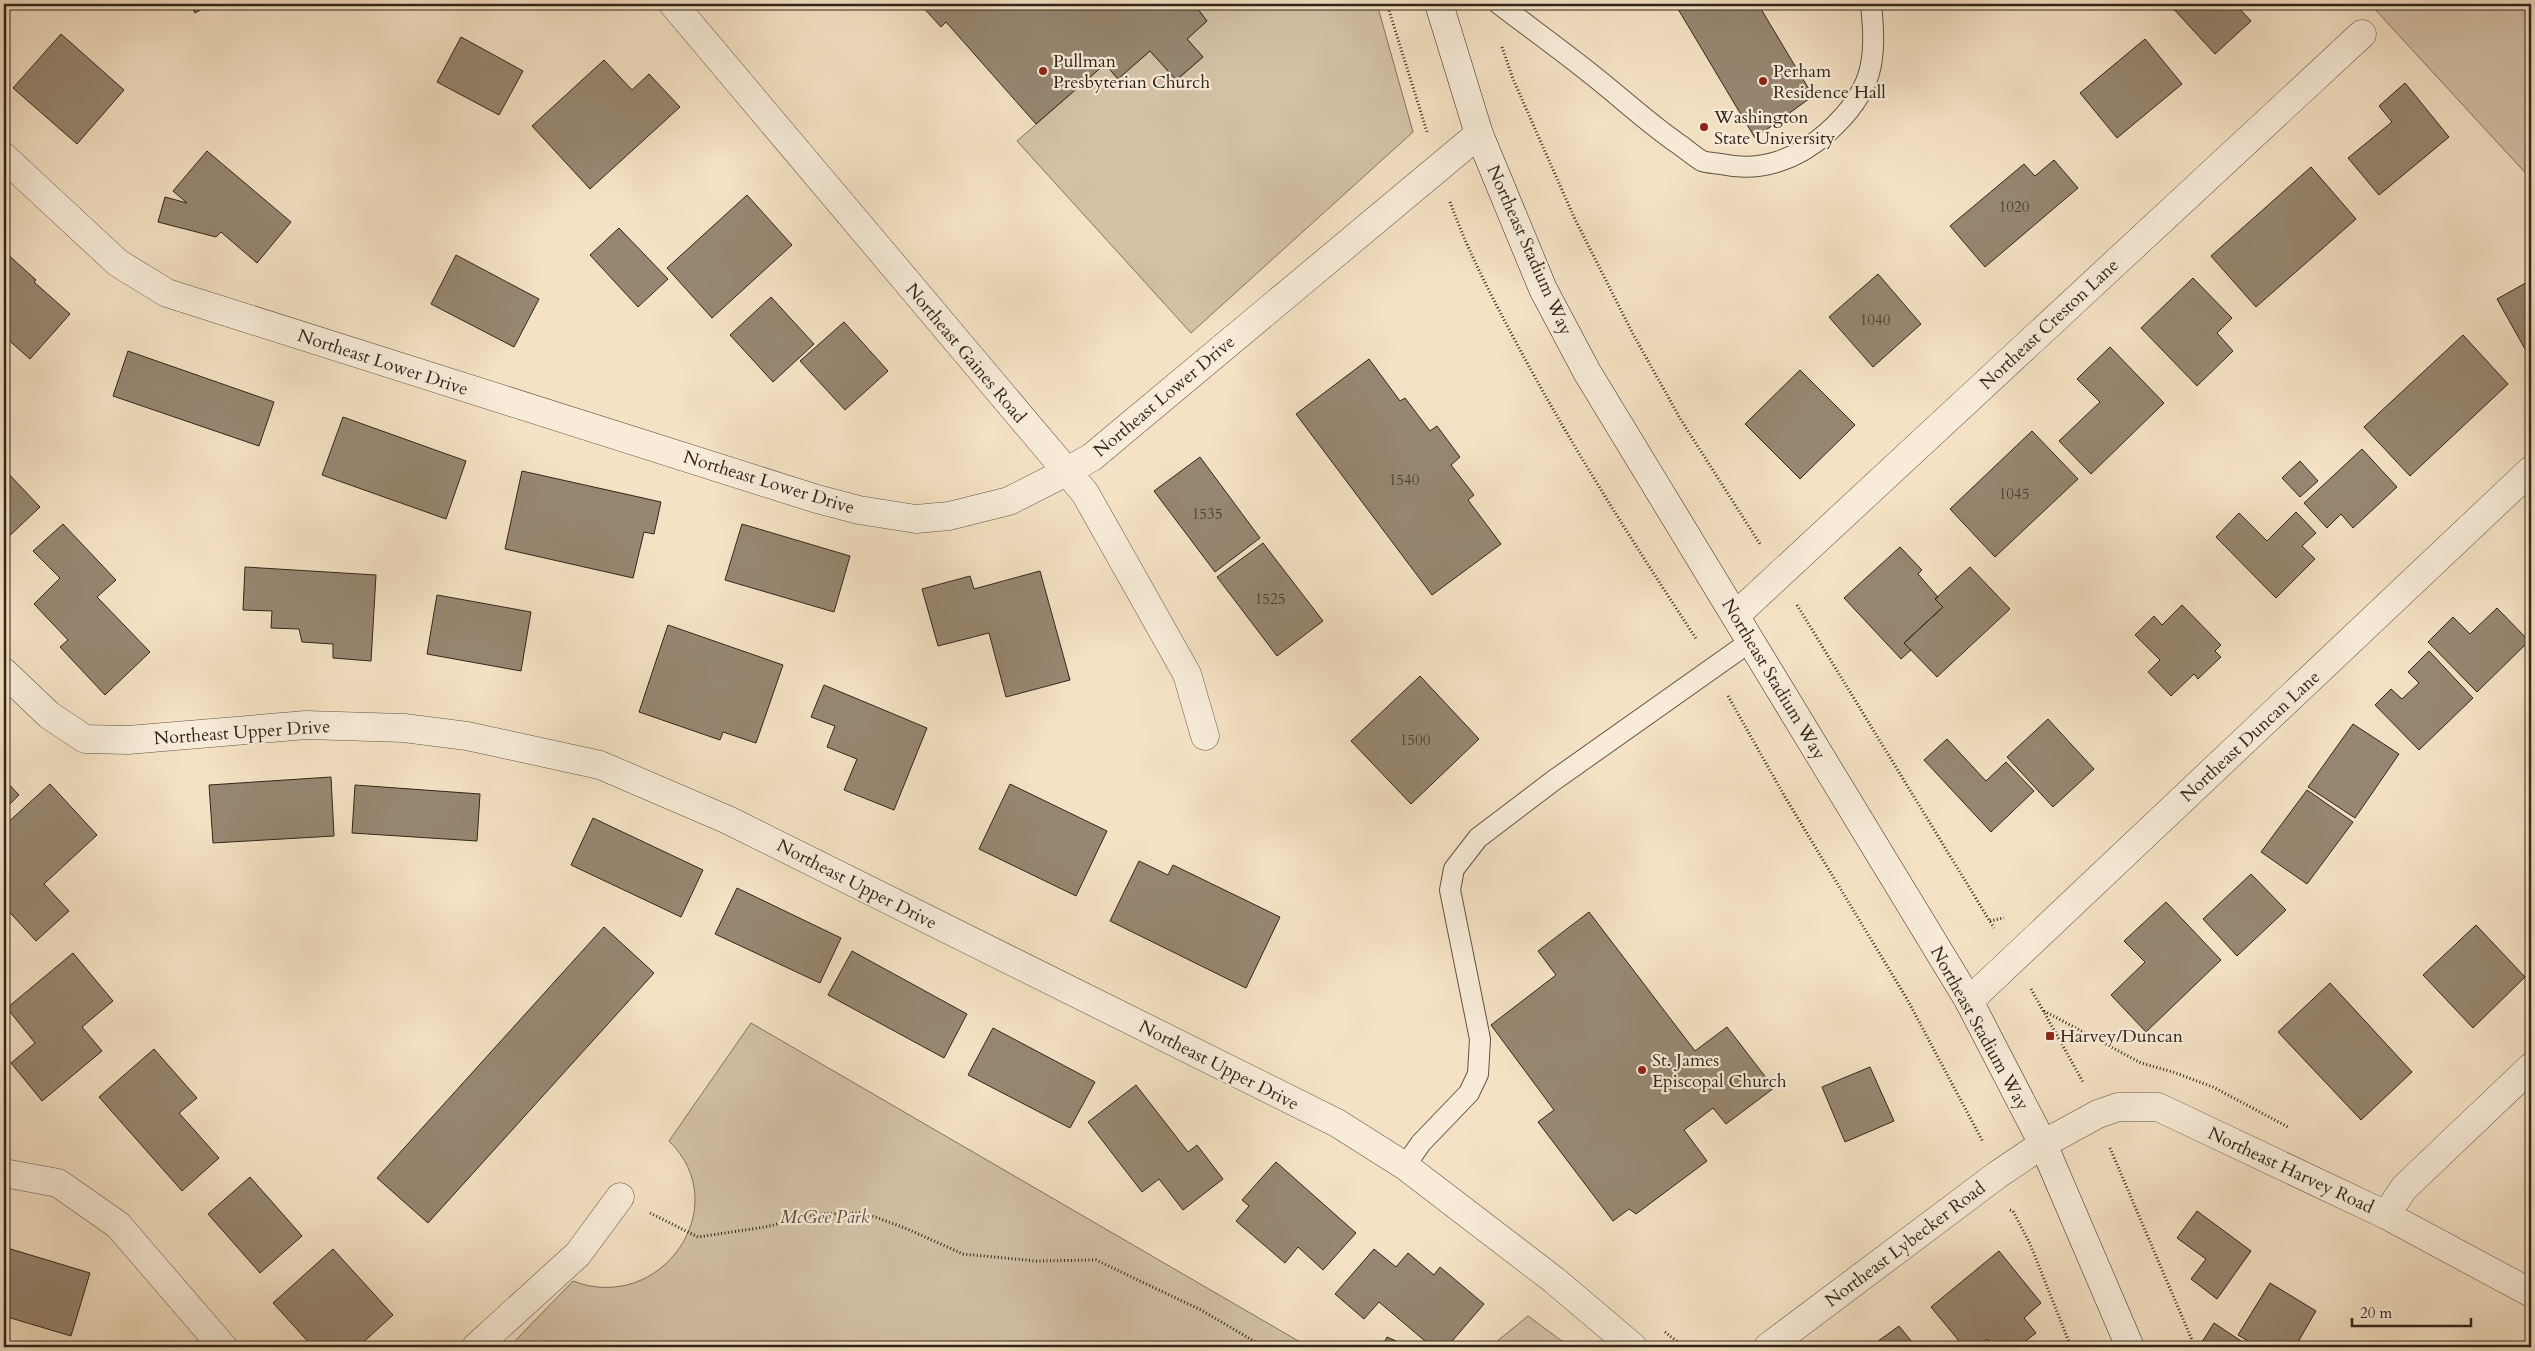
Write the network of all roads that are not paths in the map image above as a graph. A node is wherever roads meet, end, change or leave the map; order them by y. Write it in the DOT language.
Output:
graph roads {
  1 [pos="673,4"];
  2 [pos="1439,4"];
  3 [pos="1499,4"];
  4 [pos="1871,4"];
  5 [pos="2362,34"];
  6 [pos="1479,134"];
  7 [pos="4,157"];
  8 [pos="2531,470"];
  9 [pos="1066,472"];
  10 [pos="1736,616"];
  11 [pos="1751,641"];
  12 [pos="4,672"];
  13 [pos="1206,736"];
  14 [pos="1969,1001"];
  15 [pos="2531,1067"];
  16 [pos="2043,1144"];
  17 [pos="1405,1166"];
  18 [pos="4,1173"];
  19 [pos="620,1197"];
  20 [pos="2386,1215"];
  21 [pos="2531,1293"];
  22 [pos="223,1347"];
  23 [pos="476,1347"];
  24 [pos="1633,1347"];
  25 [pos="1768,1347"];
  26 [pos="2130,1347"];
  1 -- 9 [label="street, Northeast Gaines Road"];
  2 -- 6 [label="street, Northeast Stadium Way"];
  3 -- 4 [label="lane"];
  5 -- 10 [label="street, Northeast Creston Lane"];
  6 -- 9 [label="street, Northeast Lower Drive"];
  6 -- 10 [label="street, Northeast Stadium Way"];
  7 -- 9 [label="street, Northeast Lower Drive"];
  8 -- 14 [label="street, Northeast Duncan Lane"];
  9 -- 13 [label="street, Northeast Gaines Road"];
  10 -- 11 [label="street, Northeast Stadium Way"];
  11 -- 14 [label="street, Northeast Stadium Way"];
  11 -- 17 [label="lane"];
  12 -- 17 [label="street, Northeast Upper Drive"];
  14 -- 16 [label="street, Northeast Stadium Way"];
  15 -- 20 [label="street"];
  16 -- 20 [label="street, Northeast Harvey Road"];
  16 -- 25 [label="street, Northeast Lybecker Road"];
  16 -- 26 [label="street, Northeast Stadium Way"];
  17 -- 24 [label="street, Northeast Upper Drive"];
  18 -- 22 [label="street"];
  19 -- 23 [label="street"];
  20 -- 21 [label="street, Northeast Harvey Road"];
}
